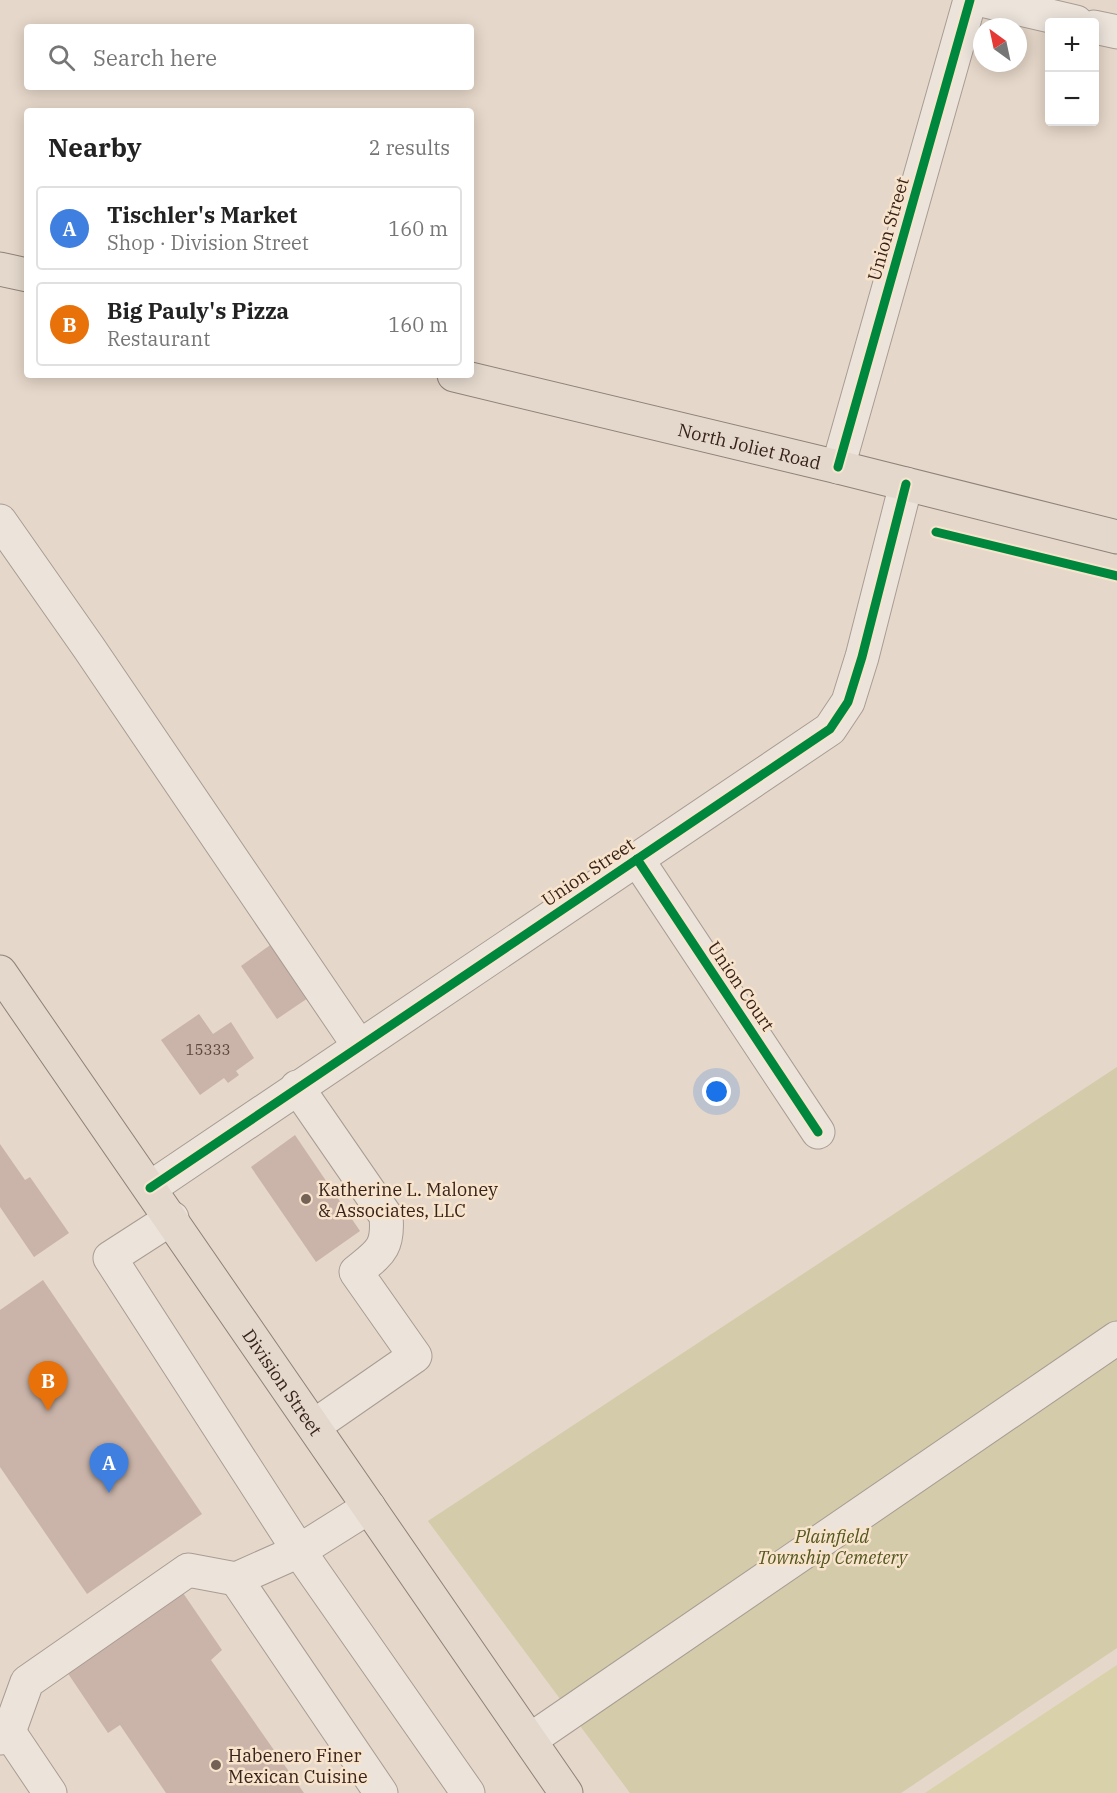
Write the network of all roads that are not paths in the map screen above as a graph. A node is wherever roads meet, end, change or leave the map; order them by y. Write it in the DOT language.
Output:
graph roads {
  1 [pos="970,0"];
  2 [pos="981,0"];
  3 [pos="1059,18"];
  4 [pos="1099,28"];
  5 [pos="1117,32"];
  6 [pos="0,269"];
  7 [pos="24,274"];
  8 [pos="467,378"];
  9 [pos="838,467"];
  10 [pos="906,484"];
  11 [pos="0,521"];
  12 [pos="1117,537"];
  13 [pos="637,859"];
  14 [pos="0,972"];
  15 [pos="359,1046"];
  16 [pos="297,1087"];
  17 [pos="818,1132"];
  18 [pos="150,1188"];
  19 [pos="172,1218"];
  20 [pos="1117,1338"];
  21 [pos="314,1426"];
  22 [pos="369,1507"];
  23 [pos="299,1551"];
  24 [pos="236,1579"];
  25 [pos="4,1735"];
  26 [pos="530,1740"];
  27 [pos="50,1793"];
  28 [pos="381,1793"];
  29 [pos="468,1793"];
  30 [pos="566,1793"];
  1 -- 9 [label="street, Union Street"];
  2 -- 3 [label="street"];
  4 -- 5 [label="street"];
  6 -- 7 [label="main road"];
  8 -- 9 [label="main road, North Joliet Road"];
  9 -- 10 [label="main road, North Joliet Road"];
  10 -- 12 [label="main road, North Joliet Road"];
  10 -- 13 [label="street, Union Street"];
  11 -- 15 [label="street"];
  13 -- 15 [label="street, Union Street"];
  13 -- 17 [label="street, Union Court"];
  14 -- 18 [label="main road, Division Street"];
  15 -- 16 [label="street, Union Street"];
  16 -- 18 [label="street, Union Street"];
  16 -- 21 [label="street"];
  18 -- 19 [label="main road, Division Street"];
  19 -- 21 [label="main road, Division Street"];
  19 -- 23 [label="street"];
  20 -- 26 [label="street"];
  21 -- 22 [label="main road, Division Street"];
  22 -- 23 [label="street"];
  22 -- 26 [label="main road, Division Street"];
  23 -- 24 [label="street"];
  23 -- 29 [label="street"];
  24 -- 25 [label="street"];
  24 -- 28 [label="street"];
  25 -- 27 [label="street"];
  26 -- 30 [label="main road, Division Street"];
}
